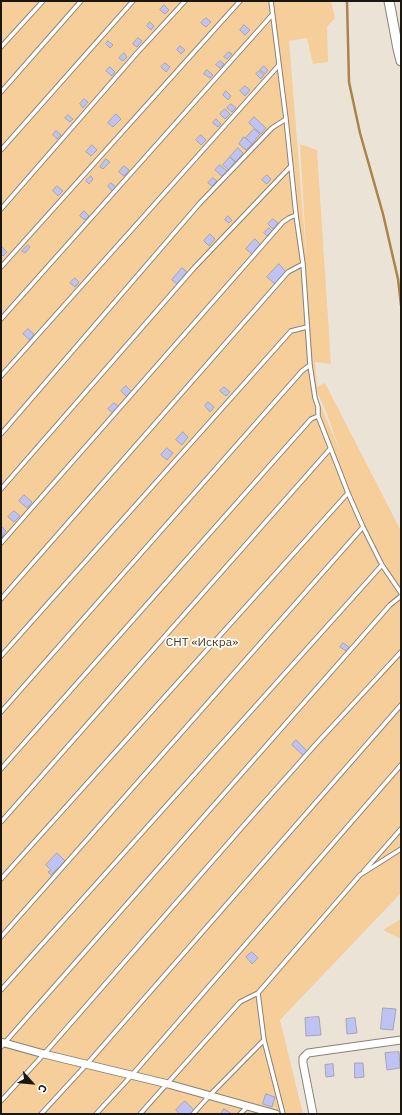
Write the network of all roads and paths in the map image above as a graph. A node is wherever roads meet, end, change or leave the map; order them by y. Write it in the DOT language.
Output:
graph roads {
  1 [pos="43,1"];
  2 [pos="81,1"];
  3 [pos="133,1"];
  4 [pos="185,1"];
  5 [pos="240,1"];
  6 [pos="270,1"];
  7 [pos="389,1"];
  8 [pos="272,15"];
  9 [pos="1,48"];
  10 [pos="401,61"];
  11 [pos="279,65"];
  12 [pos="1,92"];
  13 [pos="286,119"];
  14 [pos="1,150"];
  15 [pos="291,166"];
  16 [pos="1,209"];
  17 [pos="296,215"];
  18 [pos="302,264"];
  19 [pos="1,267"];
  20 [pos="1,319"];
  21 [pos="307,326"];
  22 [pos="310,365"];
  23 [pos="1,376"];
  24 [pos="318,416"];
  25 [pos="1,434"];
  26 [pos="330,450"];
  27 [pos="1,489"];
  28 [pos="348,493"];
  29 [pos="363,527"];
  30 [pos="1,543"];
  31 [pos="382,565"];
  32 [pos="401,595"];
  33 [pos="1,599"];
  34 [pos="401,652"];
  35 [pos="1,656"];
  36 [pos="401,705"];
  37 [pos="1,712"];
  38 [pos="401,765"];
  39 [pos="1,769"];
  40 [pos="1,822"];
  41 [pos="401,829"];
  42 [pos="401,849"];
  43 [pos="360,875"];
  44 [pos="1,880"];
  45 [pos="1,937"];
  46 [pos="1,990"];
  47 [pos="258,993"];
  48 [pos="264,1040"];
  49 [pos="401,1040"];
  50 [pos="2,1044"];
  51 [pos="44,1054"];
  52 [pos="87,1064"];
  53 [pos="132,1075"];
  54 [pos="168,1084"];
  55 [pos="210,1095"];
  56 [pos="1,1101"];
  57 [pos="248,1106"];
  58 [pos="41,1114"];
  59 [pos="96,1114"];
  60 [pos="140,1114"];
  61 [pos="193,1114"];
  62 [pos="240,1114"];
  63 [pos="276,1114"];
  64 [pos="283,1114"];
  65 [pos="313,1114"];
  1 -- 9 [label="lane"];
  2 -- 12 [label="lane"];
  3 -- 14 [label="lane"];
  4 -- 16 [label="lane"];
  5 -- 19 [label="lane"];
  6 -- 8 [label="lane"];
  7 -- 10 [label="street"];
  8 -- 11 [label="lane"];
  8 -- 20 [label="lane"];
  11 -- 13 [label="lane"];
  11 -- 23 [label="lane"];
  13 -- 15 [label="lane"];
  13 -- 25 [label="lane"];
  15 -- 17 [label="lane"];
  15 -- 27 [label="lane"];
  17 -- 18 [label="lane"];
  17 -- 30 [label="lane"];
  18 -- 21 [label="lane"];
  18 -- 33 [label="lane"];
  21 -- 22 [label="lane"];
  21 -- 35 [label="lane"];
  22 -- 24 [label="lane"];
  22 -- 37 [label="lane"];
  24 -- 26 [label="lane"];
  24 -- 39 [label="lane"];
  26 -- 28 [label="lane"];
  26 -- 40 [label="lane"];
  28 -- 29 [label="lane"];
  28 -- 44 [label="lane"];
  29 -- 31 [label="lane"];
  29 -- 45 [label="lane"];
  31 -- 32 [label="lane"];
  31 -- 46 [label="lane"];
  32 -- 50 [label="lane"];
  34 -- 51 [label="lane"];
  36 -- 52 [label="lane"];
  38 -- 53 [label="lane"];
  41 -- 43 [label="lane"];
  42 -- 43 [label="lane"];
  43 -- 47 [label="lane"];
  47 -- 48 [label="lane"];
  47 -- 54 [label="lane"];
  48 -- 55 [label="lane"];
  48 -- 64 [label="lane"];
  49 -- 65 [label="street"];
  50 -- 51 [label="street"];
  51 -- 52 [label="street"];
  51 -- 56 [label="lane"];
  52 -- 53 [label="street"];
  52 -- 58 [label="lane"];
  53 -- 54 [label="street"];
  53 -- 59 [label="lane"];
  54 -- 55 [label="street"];
  54 -- 60 [label="lane"];
  55 -- 57 [label="street"];
  55 -- 61 [label="lane"];
  57 -- 62 [label="lane"];
  57 -- 63 [label="street"];
}
